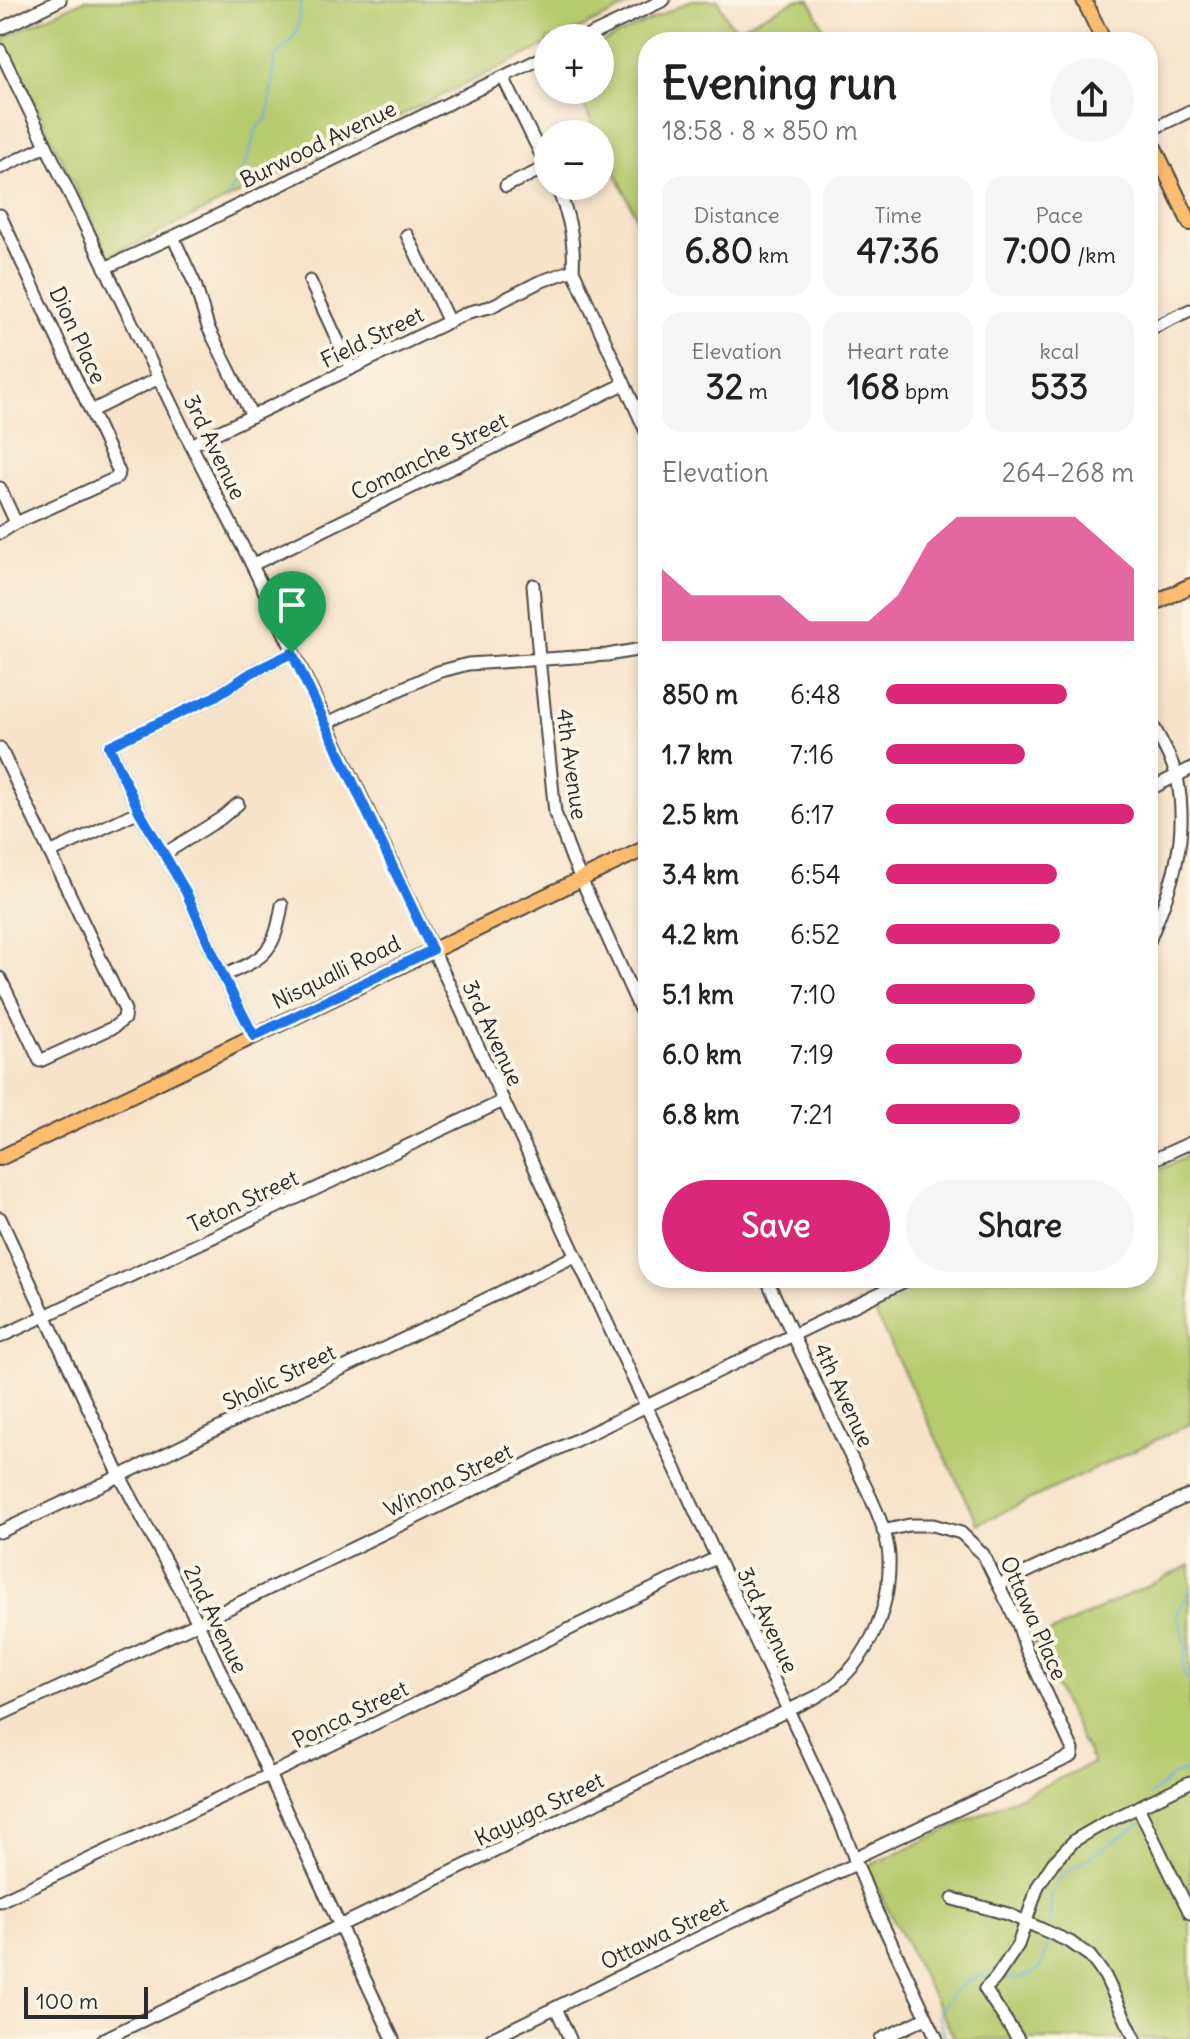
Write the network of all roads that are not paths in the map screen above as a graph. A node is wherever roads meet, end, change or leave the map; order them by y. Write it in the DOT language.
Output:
graph roads {
  1 [pos="60,0"];
  2 [pos="664,0"];
  3 [pos="1084,0"];
  4 [pos="613,24"];
  5 [pos="0,29"];
  6 [pos="1099,32"];
  7 [pos="0,50"];
  8 [pos="534,62"];
  9 [pos="503,77"];
  10 [pos="1190,111"];
  11 [pos="1158,128"];
  12 [pos="534,140"];
  13 [pos="46,146"];
  14 [pos="1158,154"];
  15 [pos="0,168"];
  16 [pos="534,174"];
  17 [pos="506,186"];
  18 [pos="562,200"];
  19 [pos="0,215"];
  20 [pos="1190,223"];
  21 [pos="407,235"];
  22 [pos="173,237"];
  23 [pos="105,268"];
  24 [pos="573,270"];
  25 [pos="310,281"];
  26 [pos="1190,310"];
  27 [pos="449,322"];
  28 [pos="1158,325"];
  29 [pos="351,369"];
  30 [pos="159,378"];
  31 [pos="624,384"];
  32 [pos="91,411"];
  33 [pos="638,414"];
  34 [pos="252,416"];
  35 [pos="191,445"];
  36 [pos="0,488"];
  37 [pos="16,523"];
  38 [pos="0,533"];
  39 [pos="252,565"];
  40 [pos="533,585"];
  41 [pos="1190,586"];
  42 [pos="1158,601"];
  43 [pos="638,650"];
  44 [pos="292,653"];
  45 [pos="539,658"];
  46 [pos="327,723"];
  47 [pos="1158,737"];
  48 [pos="0,748"];
  49 [pos="1190,769"];
  50 [pos="1177,776"];
  51 [pos="1158,785"];
  52 [pos="238,804"];
  53 [pos="139,811"];
  54 [pos="638,852"];
  55 [pos="50,853"];
  56 [pos="164,854"];
  57 [pos="582,879"];
  58 [pos="282,905"];
  59 [pos="1158,919"];
  60 [pos="432,950"];
  61 [pos="223,976"];
  62 [pos="0,978"];
  63 [pos="638,1005"];
  64 [pos="254,1036"];
  65 [pos="503,1101"];
  66 [pos="1190,1143"];
  67 [pos="1158,1157"];
  68 [pos="0,1158"];
  69 [pos="0,1218"];
  70 [pos="575,1256"];
  71 [pos="771,1288"];
  72 [pos="891,1288"];
  73 [pos="45,1315"];
  74 [pos="794,1336"];
  75 [pos="0,1337"];
  76 [pos="646,1407"];
  77 [pos="120,1476"];
  78 [pos="1190,1495"];
  79 [pos="883,1531"];
  80 [pos="0,1532"];
  81 [pos="716,1558"];
  82 [pos="999,1585"];
  83 [pos="198,1623"];
  84 [pos="788,1710"];
  85 [pos="0,1715"];
  86 [pos="1072,1756"];
  87 [pos="269,1775"];
  88 [pos="1190,1782"];
  89 [pos="1138,1807"];
  90 [pos="855,1861"];
  91 [pos="953,1899"];
  92 [pos="0,1901"];
  93 [pos="1189,1908"];
  94 [pos="1026,1923"];
  95 [pos="342,1926"];
  96 [pos="556,2008"];
  97 [pos="926,2018"];
  98 [pos="104,2039"];
  99 [pos="393,2039"];
  100 [pos="491,2039"];
  101 [pos="570,2039"];
  102 [pos="881,2039"];
  103 [pos="937,2039"];
  104 [pos="1018,2039"];
  105 [pos="1135,2039"];
  1 -- 5 [label="street"];
  2 -- 4 [label="street"];
  3 -- 6 [label="main road"];
  7 -- 13 [label="street, 3rd Avenue"];
  8 -- 9 [label="street, Burwood Avenue"];
  9 -- 12 [label="street"];
  9 -- 22 [label="street, Burwood Avenue"];
  10 -- 11 [label="street"];
  13 -- 15 [label="street"];
  13 -- 23 [label="street, 3rd Avenue"];
  14 -- 20 [label="main road"];
  16 -- 17 [label="street"];
  18 -- 24 [label="street"];
  19 -- 32 [label="street, Dion Place"];
  21 -- 27 [label="street"];
  22 -- 23 [label="street, Burwood Avenue"];
  22 -- 34 [label="street"];
  23 -- 30 [label="street, 3rd Avenue"];
  24 -- 27 [label="street, Field Street"];
  24 -- 31 [label="street"];
  25 -- 29 [label="street"];
  26 -- 28 [label="street"];
  27 -- 29 [label="street, Field Street"];
  29 -- 34 [label="street, Field Street"];
  30 -- 32 [label="street"];
  30 -- 35 [label="street, 3rd Avenue"];
  31 -- 33 [label="street"];
  31 -- 39 [label="street, Comanche Street"];
  32 -- 37 [label="street, Dion Place"];
  34 -- 35 [label="street, Field Street"];
  35 -- 39 [label="street, 3rd Avenue"];
  36 -- 37 [label="street"];
  37 -- 38 [label="street"];
  39 -- 44 [label="street, 3rd Avenue"];
  40 -- 45 [label="street, 4th Avenue"];
  41 -- 42 [label="main road"];
  43 -- 45 [label="street"];
  44 -- 46 [label="street, 3rd Avenue"];
  44 -- 53 [label="street"];
  45 -- 46 [label="street"];
  45 -- 57 [label="street, 4th Avenue"];
  46 -- 60 [label="street, 3rd Avenue"];
  47 -- 50 [label="street"];
  48 -- 55 [label="street"];
  49 -- 50 [label="street"];
  50 -- 51 [label="street"];
  50 -- 59 [label="street"];
  52 -- 56 [label="street"];
  53 -- 55 [label="street"];
  53 -- 56 [label="street"];
  54 -- 57 [label="main road, Nisqualli Road"];
  55 -- 62 [label="street"];
  56 -- 61 [label="street"];
  57 -- 60 [label="main road, Nisqualli Road"];
  57 -- 63 [label="street, 4th Avenue"];
  58 -- 61 [label="street"];
  60 -- 64 [label="main road, Nisqualli Road"];
  60 -- 65 [label="street, 3rd Avenue"];
  61 -- 64 [label="street"];
  64 -- 68 [label="main road, Nisqualli Road"];
  65 -- 70 [label="street, 3rd Avenue"];
  65 -- 73 [label="street, Teton Street"];
  66 -- 67 [label="street"];
  69 -- 73 [label="street, 2nd Avenue"];
  70 -- 76 [label="street, 3rd Avenue"];
  70 -- 77 [label="street, Sholic Street"];
  71 -- 74 [label="street, 4th Avenue"];
  72 -- 74 [label="street, Winona Street"];
  73 -- 75 [label="street, Teton Street"];
  73 -- 77 [label="street, 2nd Avenue"];
  74 -- 76 [label="street, Winona Street"];
  74 -- 79 [label="street, 4th Avenue"];
  76 -- 81 [label="street, 3rd Avenue"];
  76 -- 83 [label="street, Winona Street"];
  77 -- 80 [label="street, Sholic Street"];
  77 -- 83 [label="street, 2nd Avenue"];
  78 -- 82 [label="street"];
  79 -- 82 [label="street, Ottawa Place"];
  79 -- 84 [label="street, Kayuga Street"];
  81 -- 84 [label="street, 3rd Avenue"];
  81 -- 87 [label="street, Ponca Street"];
  82 -- 86 [label="street, Ottawa Place"];
  83 -- 85 [label="street, Winona Street"];
  83 -- 87 [label="street, 2nd Avenue"];
  84 -- 90 [label="street, 3rd Avenue"];
  84 -- 95 [label="street, Kayuga Street"];
  86 -- 90 [label="street, Ottawa Street"];
  87 -- 92 [label="street, Ponca Street"];
  87 -- 95 [label="street, 2nd Avenue"];
  88 -- 89 [label="street"];
  89 -- 93 [label="street"];
  89 -- 94 [label="street"];
  90 -- 96 [label="street, Ottawa Street"];
  90 -- 97 [label="street, 3rd Avenue"];
  91 -- 94 [label="street"];
  94 -- 104 [label="street"];
  94 -- 105 [label="street"];
  95 -- 98 [label="street, Kayuga Street"];
  95 -- 99 [label="street, 2nd Avenue"];
  96 -- 100 [label="street, Ottawa Street"];
  96 -- 101 [label="street"];
  97 -- 102 [label="street"];
  97 -- 103 [label="street, 3rd Avenue"];
}
